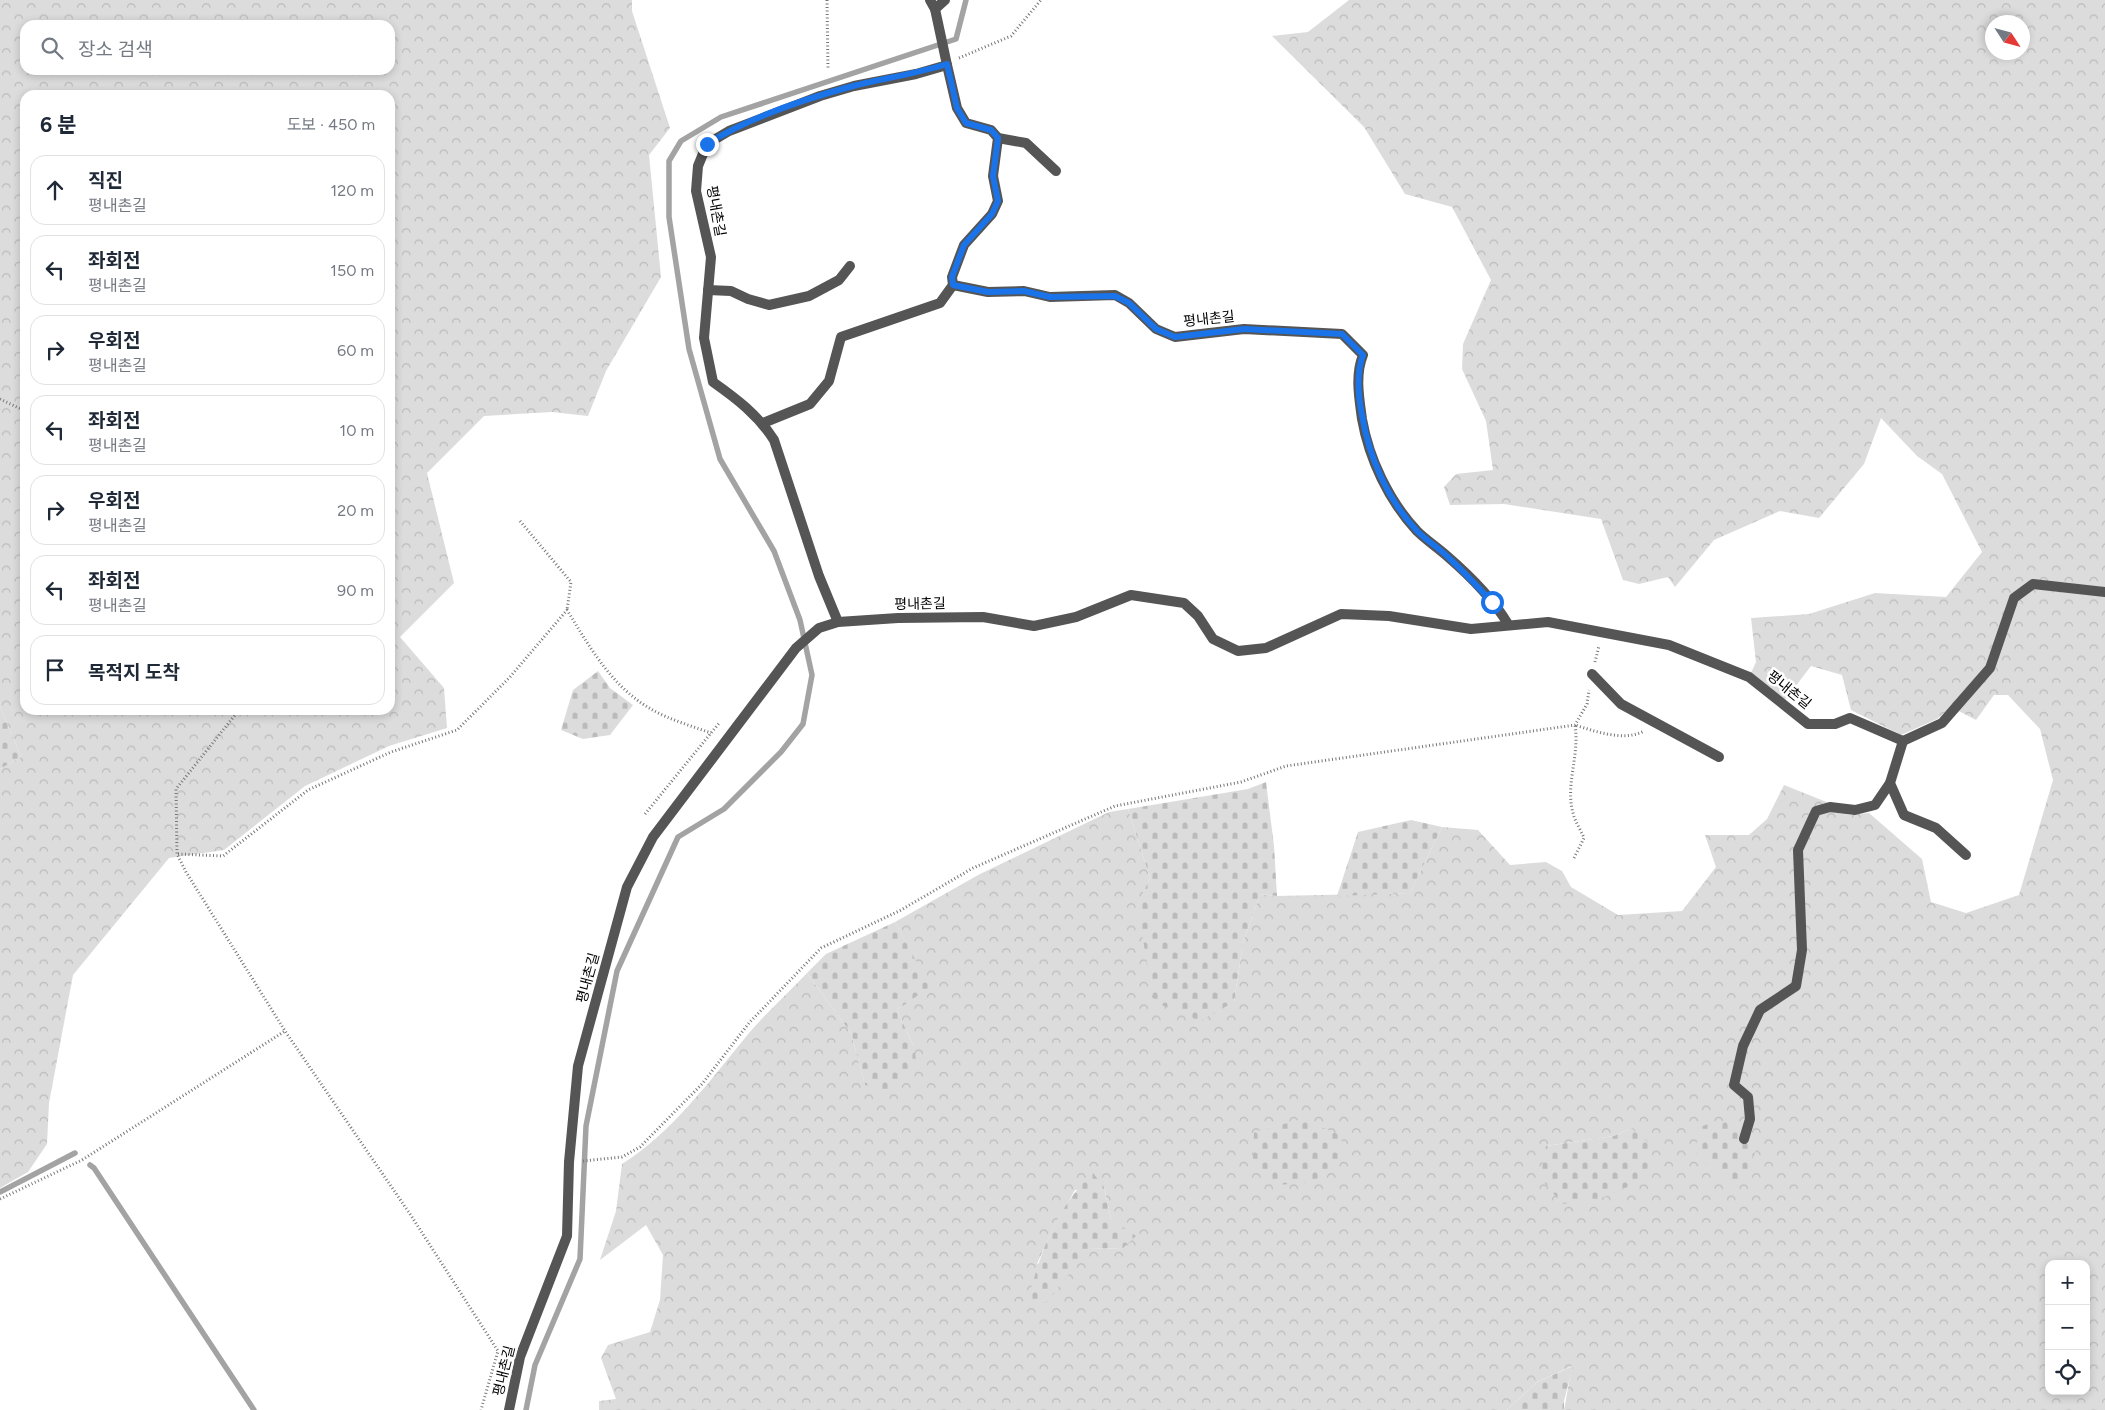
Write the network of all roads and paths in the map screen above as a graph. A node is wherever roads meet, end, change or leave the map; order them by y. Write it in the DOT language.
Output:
graph roads {
  1 [pos="828,0"];
  2 [pos="945,0"];
  3 [pos="1041,0"];
  4 [pos="933,4"];
  5 [pos="946,60"];
  6 [pos="828,70"];
  7 [pos="998,138"];
  8 [pos="1056,171"];
  9 [pos="850,266"];
  10 [pos="953,285"];
  11 [pos="708,290"];
  12 [pos="0,399"];
  13 [pos="20,409"];
  14 [pos="763,423"];
  15 [pos="520,521"];
  16 [pos="2105,592"];
  17 [pos="567,610"];
  18 [pos="838,622"];
  19 [pos="1508,624"];
  20 [pos="1603,631"];
  21 [pos="1592,674"];
  22 [pos="235,715"];
  23 [pos="1658,724"];
  24 [pos="1574,725"];
  25 [pos="711,733"];
  26 [pos="1903,741"];
  27 [pos="1719,757"];
  28 [pos="1890,784"];
  29 [pos="177,854"];
  30 [pos="1966,855"];
  31 [pos="1574,858"];
  32 [pos="285,1031"];
  33 [pos="1744,1138"];
  34 [pos="578,1161"];
  35 [pos="0,1199"];
  36 [pos="481,1410"];
  37 [pos="509,1410"];
  1 -- 6 [label="path"];
  2 -- 4 [label="street"];
  3 -- 5 [label="path"];
  4 -- 5 [label="street"];
  5 -- 7 [label="street"];
  5 -- 11 [label="street, 평내촌길"];
  7 -- 8 [label="street"];
  7 -- 10 [label="street"];
  9 -- 11 [label="street"];
  10 -- 14 [label="street"];
  10 -- 19 [label="street, 평내촌길"];
  11 -- 14 [label="street, 평내촌길"];
  12 -- 13 [label="path"];
  14 -- 18 [label="street, 평내촌길"];
  15 -- 17 [label="path"];
  16 -- 26 [label="street"];
  17 -- 25 [label="path"];
  17 -- 29 [label="path"];
  18 -- 19 [label="street, 평내촌길"];
  18 -- 37 [label="street, 평내촌길"];
  19 -- 20 [label="street, 평내촌길"];
  20 -- 21 [label="path"];
  20 -- 26 [label="street, 평내촌길"];
  21 -- 23 [label="street"];
  21 -- 24 [label="path"];
  22 -- 29 [label="path"];
  23 -- 24 [label="path"];
  23 -- 27 [label="street"];
  24 -- 31 [label="path"];
  24 -- 34 [label="path"];
  26 -- 28 [label="street"];
  28 -- 30 [label="street"];
  28 -- 33 [label="street"];
  29 -- 32 [label="path"];
  32 -- 35 [label="path"];
  32 -- 36 [label="path"];
}
